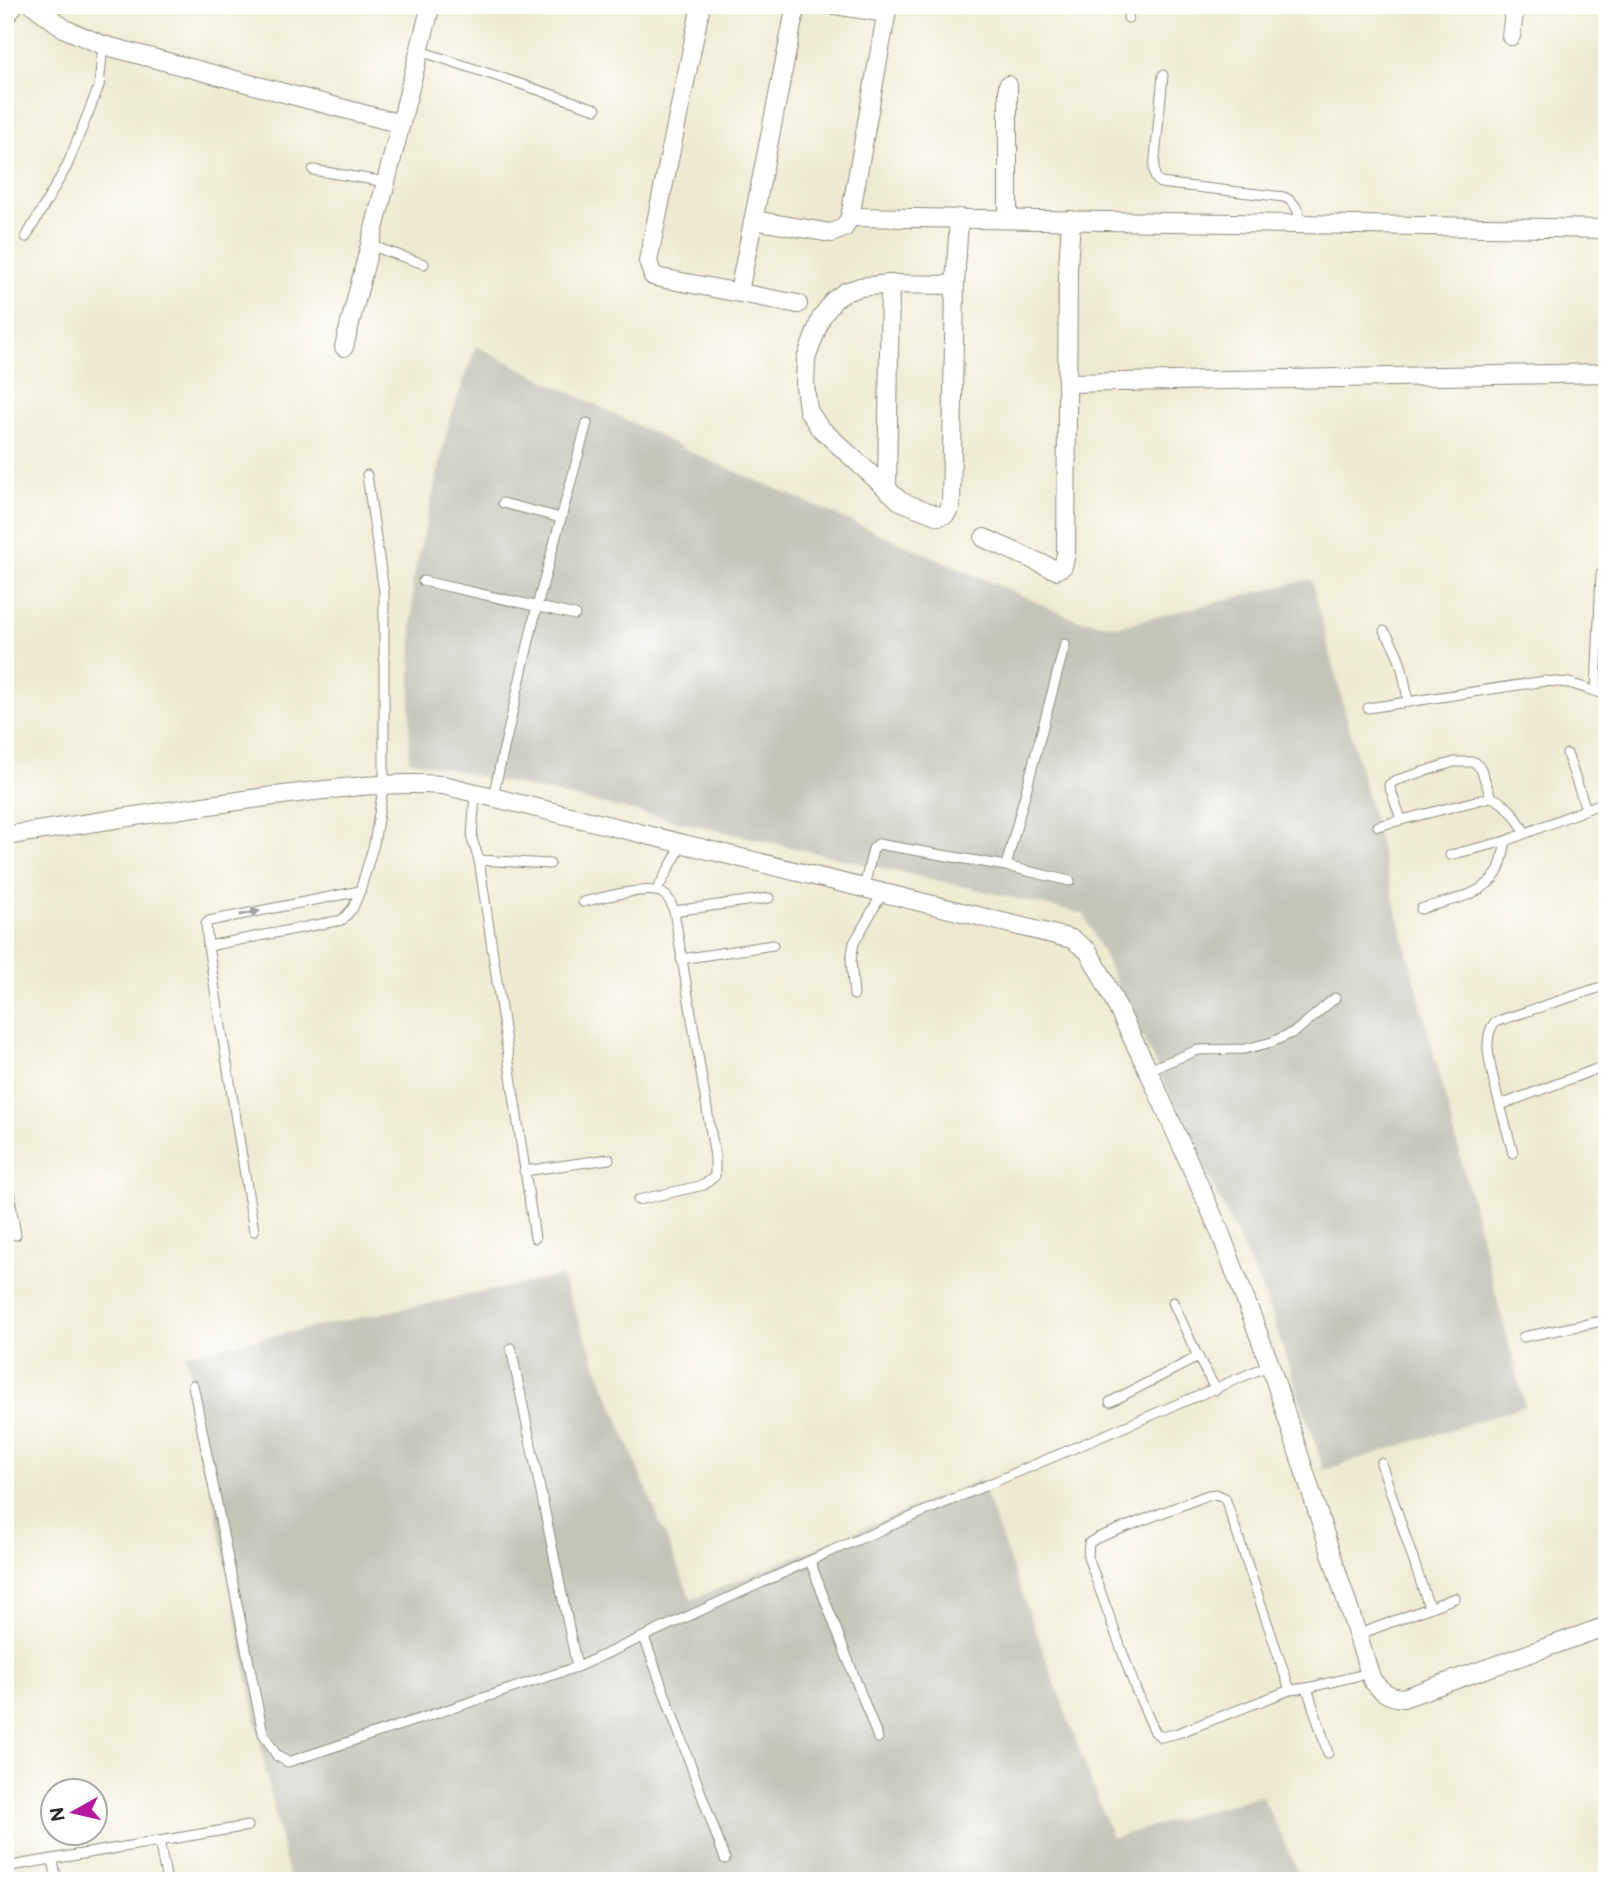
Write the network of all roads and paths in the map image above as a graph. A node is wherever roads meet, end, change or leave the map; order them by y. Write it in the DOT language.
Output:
graph roads {
  1 [pos="20,5"];
  2 [pos="33,5"];
  3 [pos="431,5"];
  4 [pos="701,5"];
  5 [pos="796,5"];
  6 [pos="835,5"];
  7 [pos="1130,5"];
  8 [pos="1515,5"];
  9 [pos="887,9"];
  10 [pos="1128,18"];
  11 [pos="5,25"];
  12 [pos="1511,36"];
  13 [pos="103,45"];
  14 [pos="420,51"];
  15 [pos="1163,75"];
  16 [pos="1009,85"];
  17 [pos="596,109"];
  18 [pos="401,124"];
  19 [pos="313,170"];
  20 [pos="386,182"];
  21 [pos="850,217"];
  22 [pos="959,218"];
  23 [pos="1008,219"];
  24 [pos="1071,219"];
  25 [pos="754,220"];
  26 [pos="1301,224"];
  27 [pos="1607,229"];
  28 [pos="26,237"];
  29 [pos="369,245"];
  30 [pos="424,264"];
  31 [pos="890,284"];
  32 [pos="955,285"];
  33 [pos="739,292"];
  34 [pos="798,304"];
  35 [pos="344,347"];
  36 [pos="1607,373"];
  37 [pos="1067,383"];
  38 [pos="587,423"];
  39 [pos="367,475"];
  40 [pos="887,488"];
  41 [pos="503,503"];
  42 [pos="561,518"];
  43 [pos="984,538"];
  44 [pos="1601,574"];
  45 [pos="423,580"];
  46 [pos="537,607"];
  47 [pos="575,615"];
  48 [pos="1384,631"];
  49 [pos="1065,643"];
  50 [pos="1596,690"];
  51 [pos="1607,695"];
  52 [pos="1408,702"];
  53 [pos="1368,708"];
  54 [pos="1567,754"];
  55 [pos="384,783"];
  56 [pos="475,792"];
  57 [pos="493,796"];
  58 [pos="1491,797"];
  59 [pos="1607,801"];
  60 [pos="1586,809"];
  61 [pos="1401,819"];
  62 [pos="1378,826"];
  63 [pos="1525,833"];
  64 [pos="5,835"];
  65 [pos="1506,841"];
  66 [pos="684,842"];
  67 [pos="1450,855"];
  68 [pos="479,860"];
  69 [pos="550,864"];
  70 [pos="1006,866"];
  71 [pos="1070,881"];
  72 [pos="864,887"];
  73 [pos="657,890"];
  74 [pos="360,891"];
  75 [pos="883,892"];
  76 [pos="769,898"];
  77 [pos="583,902"];
  78 [pos="1421,909"];
  79 [pos="674,911"];
  80 [pos="773,944"];
  81 [pos="208,946"];
  82 [pos="681,959"];
  83 [pos="1607,985"];
  84 [pos="854,995"];
  85 [pos="1335,998"];
  86 [pos="1607,1065"];
  87 [pos="1148,1070"];
  88 [pos="1499,1101"];
  89 [pos="1513,1153"];
  90 [pos="609,1159"];
  91 [pos="5,1169"];
  92 [pos="524,1171"];
  93 [pos="638,1200"];
  94 [pos="254,1231"];
  95 [pos="16,1235"];
  96 [pos="535,1238"];
  97 [pos="1173,1303"];
  98 [pos="1607,1320"];
  99 [pos="1523,1337"];
  100 [pos="511,1348"];
  101 [pos="1198,1357"];
  102 [pos="1270,1366"];
  103 [pos="193,1385"];
  104 [pos="1216,1390"];
  105 [pos="1110,1402"];
  106 [pos="1381,1463"];
  107 [pos="810,1561"];
  108 [pos="1455,1598"];
  109 [pos="1429,1607"];
  110 [pos="1607,1626"];
  111 [pos="1357,1635"];
  112 [pos="644,1637"];
  113 [pos="577,1667"];
  114 [pos="1369,1672"];
  115 [pos="1307,1688"];
  116 [pos="1290,1690"];
  117 [pos="878,1738"];
  118 [pos="1328,1753"];
  119 [pos="248,1826"];
  120 [pos="159,1841"];
  121 [pos="725,1859"];
  122 [pos="53,1860"];
  123 [pos="5,1867"];
  124 [pos="57,1881"];
  125 [pos="167,1881"];
  1 -- 11 [label="lane"];
  2 -- 13 [label="street"];
  3 -- 14 [label="street"];
  4 -- 33 [label="street"];
  5 -- 25 [label="street"];
  6 -- 9 [label="street"];
  7 -- 10 [label="lane"];
  8 -- 12 [label="street"];
  9 -- 21 [label="street"];
  13 -- 18 [label="street"];
  13 -- 28 [label="lane"];
  14 -- 17 [label="lane"];
  14 -- 18 [label="street"];
  15 -- 26 [label="lane"];
  16 -- 23 [label="street"];
  18 -- 20 [label="street"];
  19 -- 20 [label="lane"];
  20 -- 29 [label="street"];
  21 -- 22 [label="street"];
  21 -- 25 [label="street"];
  22 -- 23 [label="street"];
  22 -- 32 [label="street"];
  23 -- 24 [label="street"];
  24 -- 26 [label="street"];
  24 -- 37 [label="street"];
  25 -- 33 [label="street"];
  26 -- 27 [label="street"];
  29 -- 30 [label="lane"];
  29 -- 35 [label="street"];
  31 -- 32 [label="street"];
  31 -- 40 [label="street"];
  31 -- 40 [label="street"];
  32 -- 40 [label="street"];
  33 -- 34 [label="street"];
  36 -- 37 [label="street"];
  37 -- 43 [label="street"];
  38 -- 42 [label="lane"];
  39 -- 55 [label="lane"];
  41 -- 42 [label="lane"];
  42 -- 46 [label="lane"];
  44 -- 50 [label="lane"];
  45 -- 46 [label="lane"];
  46 -- 47 [label="lane"];
  46 -- 57 [label="lane"];
  48 -- 52 [label="lane"];
  49 -- 70 [label="lane"];
  50 -- 51 [label="lane"];
  50 -- 52 [label="lane"];
  52 -- 53 [label="lane"];
  54 -- 60 [label="lane"];
  55 -- 56 [label="street"];
  55 -- 64 [label="street"];
  55 -- 74 [label="lane"];
  56 -- 57 [label="street"];
  56 -- 68 [label="lane"];
  57 -- 66 [label="street"];
  58 -- 61 [label="lane"];
  58 -- 61 [label="lane"];
  58 -- 63 [label="lane"];
  59 -- 60 [label="lane"];
  60 -- 63 [label="lane"];
  61 -- 62 [label="lane"];
  63 -- 65 [label="lane"];
  65 -- 67 [label="lane"];
  65 -- 78 [label="lane"];
  66 -- 72 [label="street"];
  66 -- 73 [label="lane"];
  68 -- 69 [label="lane"];
  68 -- 92 [label="lane"];
  70 -- 71 [label="lane"];
  70 -- 72 [label="lane"];
  72 -- 75 [label="street"];
  73 -- 77 [label="lane"];
  73 -- 79 [label="lane"];
  74 -- 81 [label="lane"];
  81 -- 74 [label="lane, one-way"];
  75 -- 84 [label="lane"];
  75 -- 87 [label="street"];
  76 -- 79 [label="lane"];
  79 -- 82 [label="lane"];
  80 -- 82 [label="lane"];
  81 -- 94 [label="lane"];
  82 -- 93 [label="lane"];
  83 -- 88 [label="lane"];
  85 -- 87 [label="lane"];
  86 -- 88 [label="lane"];
  87 -- 102 [label="street"];
  88 -- 89 [label="lane"];
  90 -- 92 [label="lane"];
  91 -- 95 [label="lane"];
  92 -- 96 [label="lane"];
  97 -- 101 [label="lane"];
  98 -- 99 [label="lane"];
  100 -- 113 [label="lane"];
  101 -- 104 [label="lane"];
  101 -- 105 [label="lane"];
  102 -- 104 [label="lane"];
  102 -- 111 [label="street"];
  103 -- 113 [label="lane"];
  104 -- 107 [label="lane"];
  106 -- 109 [label="lane"];
  107 -- 112 [label="lane"];
  107 -- 117 [label="lane"];
  108 -- 109 [label="lane"];
  109 -- 111 [label="lane"];
  110 -- 114 [label="street"];
  111 -- 114 [label="street"];
  112 -- 113 [label="lane"];
  112 -- 121 [label="lane"];
  114 -- 115 [label="lane"];
  115 -- 116 [label="lane"];
  115 -- 118 [label="lane"];
  116 -- 116 [label="lane"];
  119 -- 120 [label="lane"];
  120 -- 122 [label="lane"];
  120 -- 125 [label="lane"];
  122 -- 123 [label="lane"];
  122 -- 124 [label="lane"];
}
